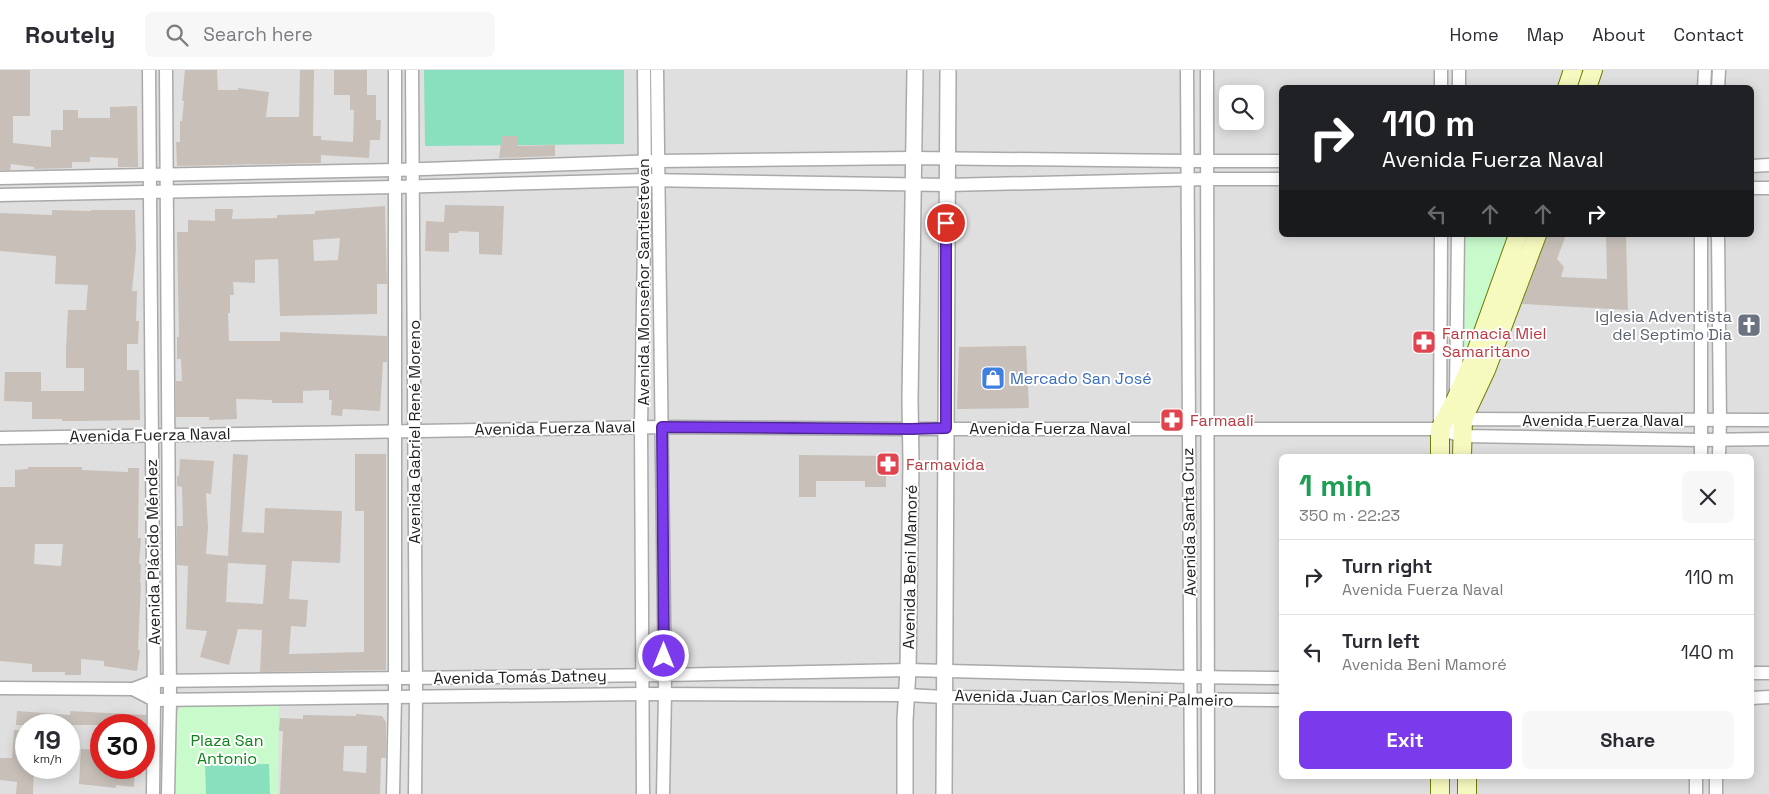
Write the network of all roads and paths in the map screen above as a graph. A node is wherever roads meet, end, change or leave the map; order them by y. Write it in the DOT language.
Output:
graph roads {
  1 [pos="149,70"];
  2 [pos="166,70"];
  3 [pos="395,70"];
  4 [pos="412,70"];
  5 [pos="644,70"];
  6 [pos="657,70"];
  7 [pos="915,70"];
  8 [pos="948,70"];
  9 [pos="1187,70"];
  10 [pos="1207,70"];
  11 [pos="1441,70"];
  12 [pos="1459,70"];
  13 [pos="1573,70"];
  14 [pos="1593,70"];
  15 [pos="1705,70"];
  16 [pos="1719,70"];
  17 [pos="1441,85"];
  18 [pos="1459,85"];
  19 [pos="1568,85"];
  20 [pos="1588,85"];
  21 [pos="1704,85"];
  22 [pos="1718,85"];
  23 [pos="913,158"];
  24 [pos="946,158"];
  25 [pos="658,160"];
  26 [pos="1207,160"];
  27 [pos="1279,160"];
  28 [pos="1188,161"];
  29 [pos="644,162"];
  30 [pos="1769,165"];
  31 [pos="1754,166"];
  32 [pos="412,169"];
  33 [pos="395,170"];
  34 [pos="167,174"];
  35 [pos="149,175"];
  36 [pos="0,178"];
  37 [pos="1207,178"];
  38 [pos="652,180"];
  39 [pos="1188,180"];
  40 [pos="1279,180"];
  41 [pos="914,185"];
  42 [pos="947,185"];
  43 [pos="395,187"];
  44 [pos="412,187"];
  45 [pos="1754,188"];
  46 [pos="1769,188"];
  47 [pos="167,191"];
  48 [pos="150,192"];
  49 [pos="0,195"];
  50 [pos="1441,237"];
  51 [pos="1458,237"];
  52 [pos="1517,237"];
  53 [pos="1536,237"];
  54 [pos="1701,237"];
  55 [pos="1718,237"];
  56 [pos="1456,399"];
  57 [pos="1702,420"];
  58 [pos="1720,420"];
  59 [pos="1769,420"];
  60 [pos="642,427"];
  61 [pos="662,427"];
  62 [pos="946,428"];
  63 [pos="1207,428"];
  64 [pos="1463,428"];
  65 [pos="910,429"];
  66 [pos="1188,429"];
  67 [pos="1440,429"];
  68 [pos="395,431"];
  69 [pos="414,431"];
  70 [pos="152,435"];
  71 [pos="168,435"];
  72 [pos="0,438"];
  73 [pos="1769,439"];
  74 [pos="1701,440"];
  75 [pos="1719,440"];
  76 [pos="1440,454"];
  77 [pos="1462,454"];
  78 [pos="1701,454"];
  79 [pos="1719,454"];
  80 [pos="908,670"];
  81 [pos="944,670"];
  82 [pos="1769,673"];
  83 [pos="1754,674"];
  84 [pos="642,675"];
  85 [pos="664,675"];
  86 [pos="1191,677"];
  87 [pos="1207,677"];
  88 [pos="395,678"];
  89 [pos="416,678"];
  90 [pos="1279,678"];
  91 [pos="154,681"];
  92 [pos="170,681"];
  93 [pos="0,688"];
  94 [pos="133,690"];
  95 [pos="642,694"];
  96 [pos="665,694"];
  97 [pos="907,694"];
  98 [pos="944,696"];
  99 [pos="395,697"];
  100 [pos="416,697"];
  101 [pos="1769,697"];
  102 [pos="1191,698"];
  103 [pos="1207,698"];
  104 [pos="1754,698"];
  105 [pos="154,700"];
  106 [pos="170,700"];
  107 [pos="1279,700"];
  108 [pos="1440,779"];
  109 [pos="1467,779"];
  110 [pos="1696,779"];
  111 [pos="1716,779"];
  112 [pos="153,794"];
  113 [pos="168,794"];
  114 [pos="393,794"];
  115 [pos="414,794"];
  116 [pos="643,794"];
  117 [pos="663,794"];
  118 [pos="905,794"];
  119 [pos="944,794"];
  120 [pos="1191,794"];
  121 [pos="1208,794"];
  122 [pos="1440,794"];
  123 [pos="1467,794"];
  124 [pos="1696,794"];
  125 [pos="1716,794"];
  1 -- 35 [label="street, Avenida Plácido Méndez"];
  2 -- 34 [label="street, Avenida Plácido Méndez"];
  3 -- 33 [label="street, Avenida Gabriel René Moreno"];
  4 -- 32 [label="street, Avenida Gabriel René Moreno"];
  5 -- 29 [label="street, Avenida Monseñor Santiestevan"];
  6 -- 25 [label="street, Avenida Monseñor Santiestevan"];
  7 -- 23 [label="street, Avenida Beni Mamoré"];
  8 -- 24 [label="street"];
  9 -- 28 [label="street, Avenida Santa Cruz"];
  10 -- 26 [label="street, Avenida Santa Cruz"];
  11 -- 17 [label="street"];
  12 -- 18 [label="street"];
  13 -- 19 [label="main road"];
  14 -- 20 [label="main road"];
  15 -- 21 [label="street"];
  16 -- 22 [label="street"];
  23 -- 24 [label="street"];
  23 -- 25 [label="street"];
  23 -- 41 [label="street, Avenida Beni Mamoré"];
  24 -- 28 [label="street"];
  24 -- 42 [label="street"];
  25 -- 29 [label="street"];
  25 -- 38 [label="street, Avenida Monseñor Santiestevan"];
  26 -- 27 [label="street"];
  26 -- 28 [label="street"];
  26 -- 37 [label="street, Avenida Santa Cruz"];
  28 -- 39 [label="street, Avenida Santa Cruz"];
  29 -- 32 [label="street"];
  29 -- 38 [label="street, Avenida Monseñor Santiestevan"];
  30 -- 31 [label="street"];
  32 -- 33 [label="street"];
  32 -- 44 [label="street, Avenida Gabriel René Moreno"];
  33 -- 34 [label="street"];
  33 -- 43 [label="street, Avenida Gabriel René Moreno"];
  34 -- 35 [label="street"];
  34 -- 47 [label="street, Avenida Plácido Méndez"];
  35 -- 36 [label="street"];
  35 -- 48 [label="street, Avenida Plácido Méndez"];
  37 -- 39 [label="street"];
  37 -- 40 [label="street"];
  37 -- 63 [label="street, Avenida Santa Cruz"];
  38 -- 41 [label="street"];
  38 -- 44 [label="street"];
  38 -- 60 [label="street, Avenida Monseñor Santiestevan"];
  38 -- 61 [label="street, Avenida Monseñor Santiestevan"];
  39 -- 42 [label="street"];
  39 -- 66 [label="street, Avenida Santa Cruz"];
  41 -- 42 [label="street"];
  41 -- 65 [label="street, Avenida Beni Mamoré"];
  42 -- 62 [label="street"];
  43 -- 44 [label="street"];
  43 -- 47 [label="street"];
  43 -- 68 [label="street, Avenida Gabriel René Moreno"];
  44 -- 69 [label="street, Avenida Gabriel René Moreno"];
  45 -- 46 [label="street"];
  47 -- 48 [label="street"];
  47 -- 71 [label="street, Avenida Plácido Méndez"];
  48 -- 49 [label="street"];
  48 -- 70 [label="street, Avenida Plácido Méndez"];
  50 -- 67 [label="street"];
  51 -- 56 [label="street"];
  52 -- 56 [label="main road"];
  53 -- 64 [label="main road"];
  54 -- 57 [label="street"];
  55 -- 58 [label="street"];
  56 -- 64 [label="street"];
  56 -- 67 [label="main road"];
  57 -- 58 [label="street, Avenida Fuerza Naval"];
  57 -- 64 [label="street, Avenida Fuerza Naval"];
  57 -- 74 [label="street"];
  58 -- 59 [label="street, Avenida Fuerza Naval"];
  58 -- 75 [label="street"];
  60 -- 61 [label="street, Avenida Fuerza Naval"];
  60 -- 69 [label="street, Avenida Fuerza Naval"];
  60 -- 84 [label="street, Avenida Monseñor Santiestevan"];
  61 -- 65 [label="street, Avenida Fuerza Naval"];
  61 -- 85 [label="street, Avenida Monseñor Santiestevan"];
  62 -- 65 [label="street, Avenida Fuerza Naval"];
  62 -- 66 [label="street, Avenida Fuerza Naval"];
  62 -- 81 [label="street"];
  63 -- 66 [label="street, Avenida Fuerza Naval"];
  63 -- 67 [label="street, Avenida Fuerza Naval"];
  63 -- 87 [label="street, Avenida Santa Cruz"];
  64 -- 67 [label="street, Avenida Fuerza Naval"];
  64 -- 74 [label="street, Avenida Fuerza Naval"];
  64 -- 77 [label="main road"];
  65 -- 80 [label="street, Avenida Beni Mamoré"];
  66 -- 86 [label="street, Avenida Santa Cruz"];
  67 -- 76 [label="main road"];
  68 -- 69 [label="street, Avenida Fuerza Naval"];
  68 -- 71 [label="street, Avenida Fuerza Naval"];
  68 -- 88 [label="street, Avenida Gabriel René Moreno"];
  69 -- 89 [label="street, Avenida Gabriel René Moreno"];
  70 -- 71 [label="street, Avenida Fuerza Naval"];
  70 -- 72 [label="street, Avenida Fuerza Naval"];
  70 -- 91 [label="street, Avenida Plácido Méndez"];
  71 -- 92 [label="street, Avenida Plácido Méndez"];
  73 -- 75 [label="street, Avenida Fuerza Naval"];
  74 -- 75 [label="street, Avenida Fuerza Naval"];
  74 -- 78 [label="street"];
  75 -- 79 [label="street"];
  80 -- 81 [label="street, Avenida Juan Carlos Menini Palmeiro"];
  80 -- 85 [label="street, Avenida Tomás Datney"];
  80 -- 97 [label="street, Avenida Beni Mamoré"];
  81 -- 86 [label="street, Avenida Juan Carlos Menini Palmeiro"];
  81 -- 98 [label="street"];
  82 -- 83 [label="street"];
  84 -- 85 [label="street, Avenida Tomás Datney"];
  84 -- 89 [label="street, Avenida Tomás Datney"];
  84 -- 95 [label="street, Avenida Monseñor Santiestevan"];
  85 -- 96 [label="street, Avenida Monseñor Santiestevan"];
  86 -- 87 [label="street, Avenida Juan Carlos Menini Palmeiro"];
  86 -- 102 [label="street, Avenida Santa Cruz"];
  87 -- 90 [label="street, Avenida Juan Carlos Menini Palmeiro"];
  87 -- 103 [label="street, Avenida Santa Cruz"];
  88 -- 89 [label="street, Avenida Tomás Datney"];
  88 -- 92 [label="street, Avenida Tomás Datney"];
  88 -- 99 [label="street, Avenida Gabriel René Moreno"];
  89 -- 100 [label="street, Avenida Gabriel René Moreno"];
  91 -- 92 [label="street, Avenida Tomás Datney"];
  91 -- 94 [label="street, Avenida Tomás Datney"];
  91 -- 105 [label="street, Avenida Plácido Méndez"];
  92 -- 106 [label="street, Avenida Plácido Méndez"];
  93 -- 94 [label="street, Avenida Tomás Datney"];
  94 -- 105 [label="street, Avenida Tomás Datney"];
  95 -- 96 [label="street, Avenida Tomás Datney"];
  95 -- 100 [label="street, Avenida Tomás Datney"];
  95 -- 116 [label="street, Avenida Monseñor Santiestevan"];
  96 -- 97 [label="street, Avenida Tomás Datney"];
  96 -- 117 [label="street, Avenida Monseñor Santiestevan"];
  97 -- 98 [label="street, Avenida Juan Carlos Menini Palmeiro"];
  97 -- 118 [label="street, Avenida Beni Mamoré"];
  98 -- 102 [label="street, Avenida Juan Carlos Menini Palmeiro"];
  98 -- 119 [label="street"];
  99 -- 100 [label="street, Avenida Tomás Datney"];
  99 -- 106 [label="street, Avenida Tomás Datney"];
  99 -- 114 [label="street, Avenida Gabriel René Moreno"];
  100 -- 115 [label="street, Avenida Gabriel René Moreno"];
  101 -- 104 [label="street"];
  102 -- 103 [label="street, Avenida Juan Carlos Menini Palmeiro"];
  102 -- 120 [label="street, Avenida Santa Cruz"];
  103 -- 107 [label="street, Avenida Juan Carlos Menini Palmeiro"];
  103 -- 121 [label="street, Avenida Santa Cruz"];
  105 -- 106 [label="street, Avenida Tomás Datney"];
  105 -- 112 [label="street, Avenida Plácido Méndez"];
  106 -- 113 [label="street, Avenida Plácido Méndez"];
  108 -- 122 [label="main road"];
  109 -- 123 [label="main road"];
  110 -- 124 [label="street"];
  111 -- 125 [label="street"];
}
